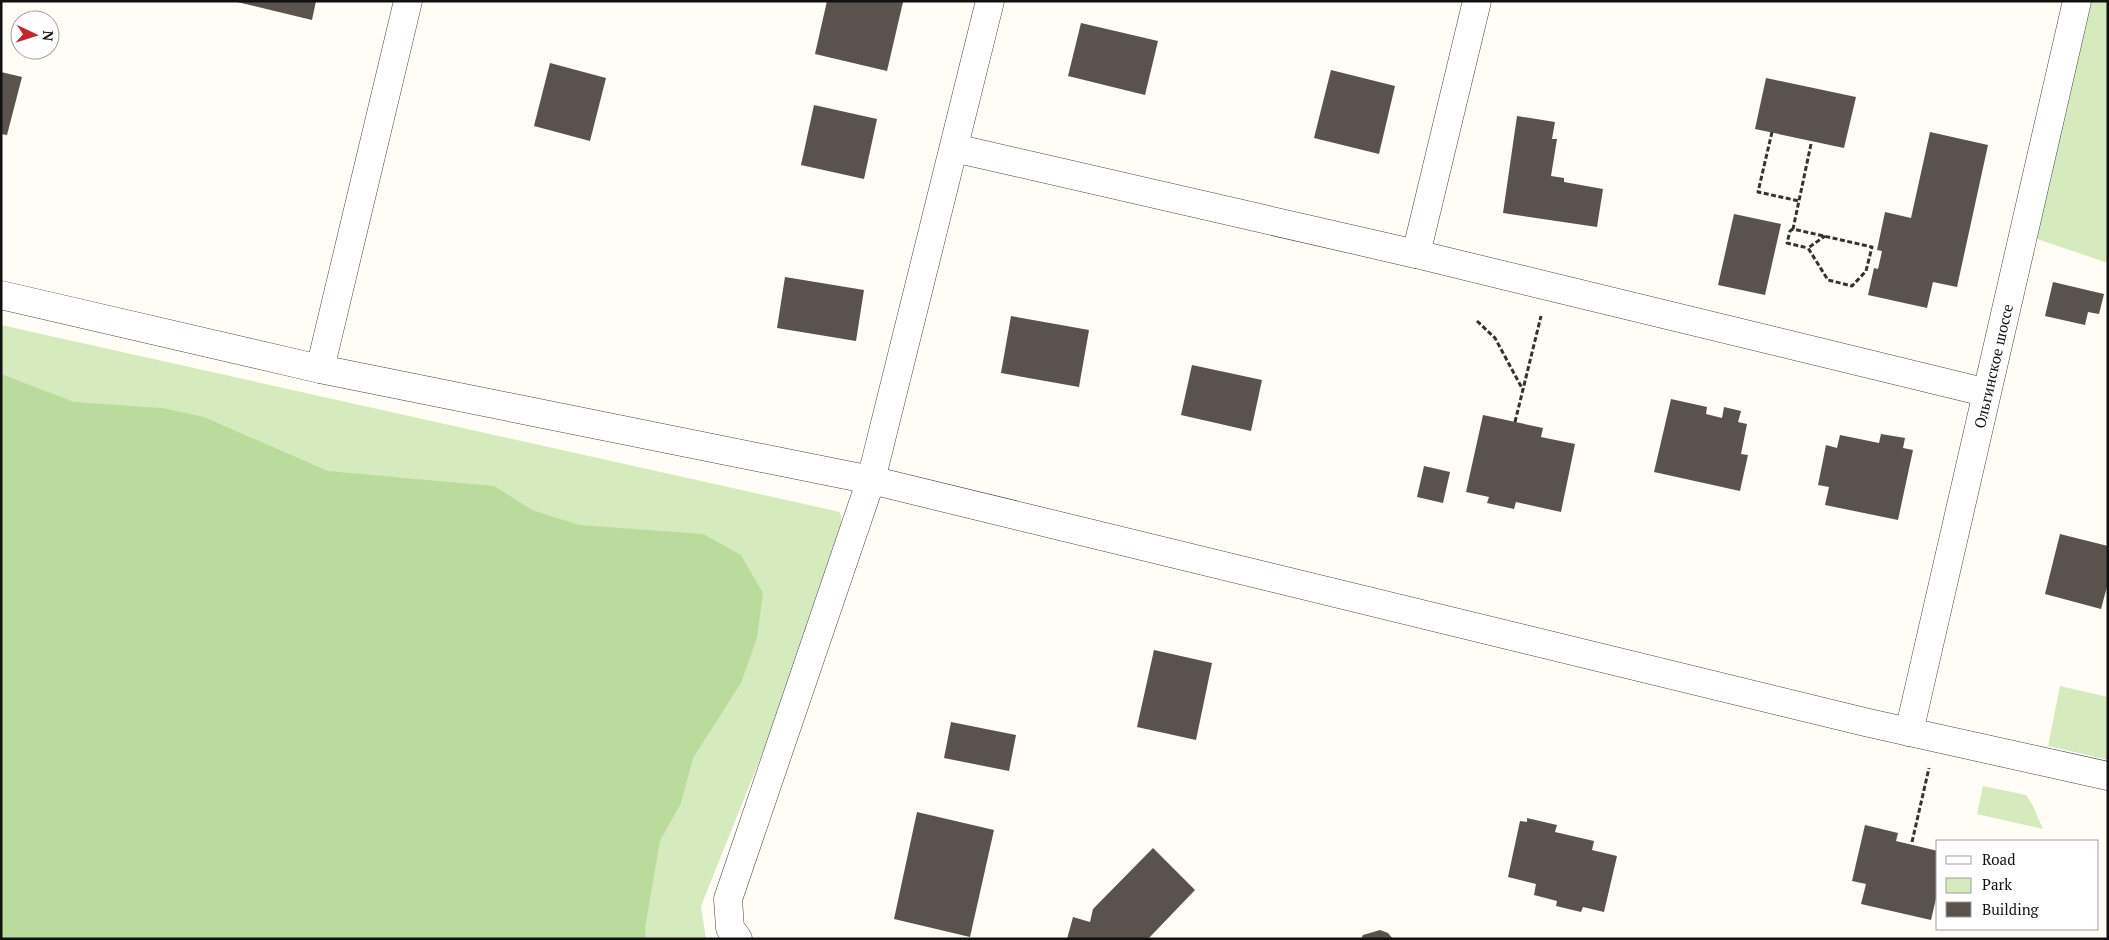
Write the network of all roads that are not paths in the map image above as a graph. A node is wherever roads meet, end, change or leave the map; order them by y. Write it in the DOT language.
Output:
graph roads {
  1 [pos="408,1"];
  2 [pos="990,1"];
  3 [pos="1477,1"];
  4 [pos="2076,1"];
  5 [pos="954,148"];
  6 [pos="1416,254"];
  7 [pos="1,295"];
  8 [pos="320,369"];
  9 [pos="1984,392"];
  10 [pos="871,480"];
  11 [pos="1909,732"];
  12 [pos="2108,776"];
  13 [pos="738,939"];
  1 -- 8 [label="street"];
  2 -- 5 [label="street"];
  3 -- 6 [label="street"];
  4 -- 9 [label="street"];
  4 -- 11 [label="street, Ольгинское шоссе"];
  5 -- 6 [label="street"];
  5 -- 10 [label="street"];
  6 -- 9 [label="street"];
  7 -- 8 [label="street"];
  8 -- 10 [label="street"];
  9 -- 11 [label="street"];
  10 -- 11 [label="street"];
  10 -- 13 [label="street"];
  11 -- 12 [label="street"];
}
